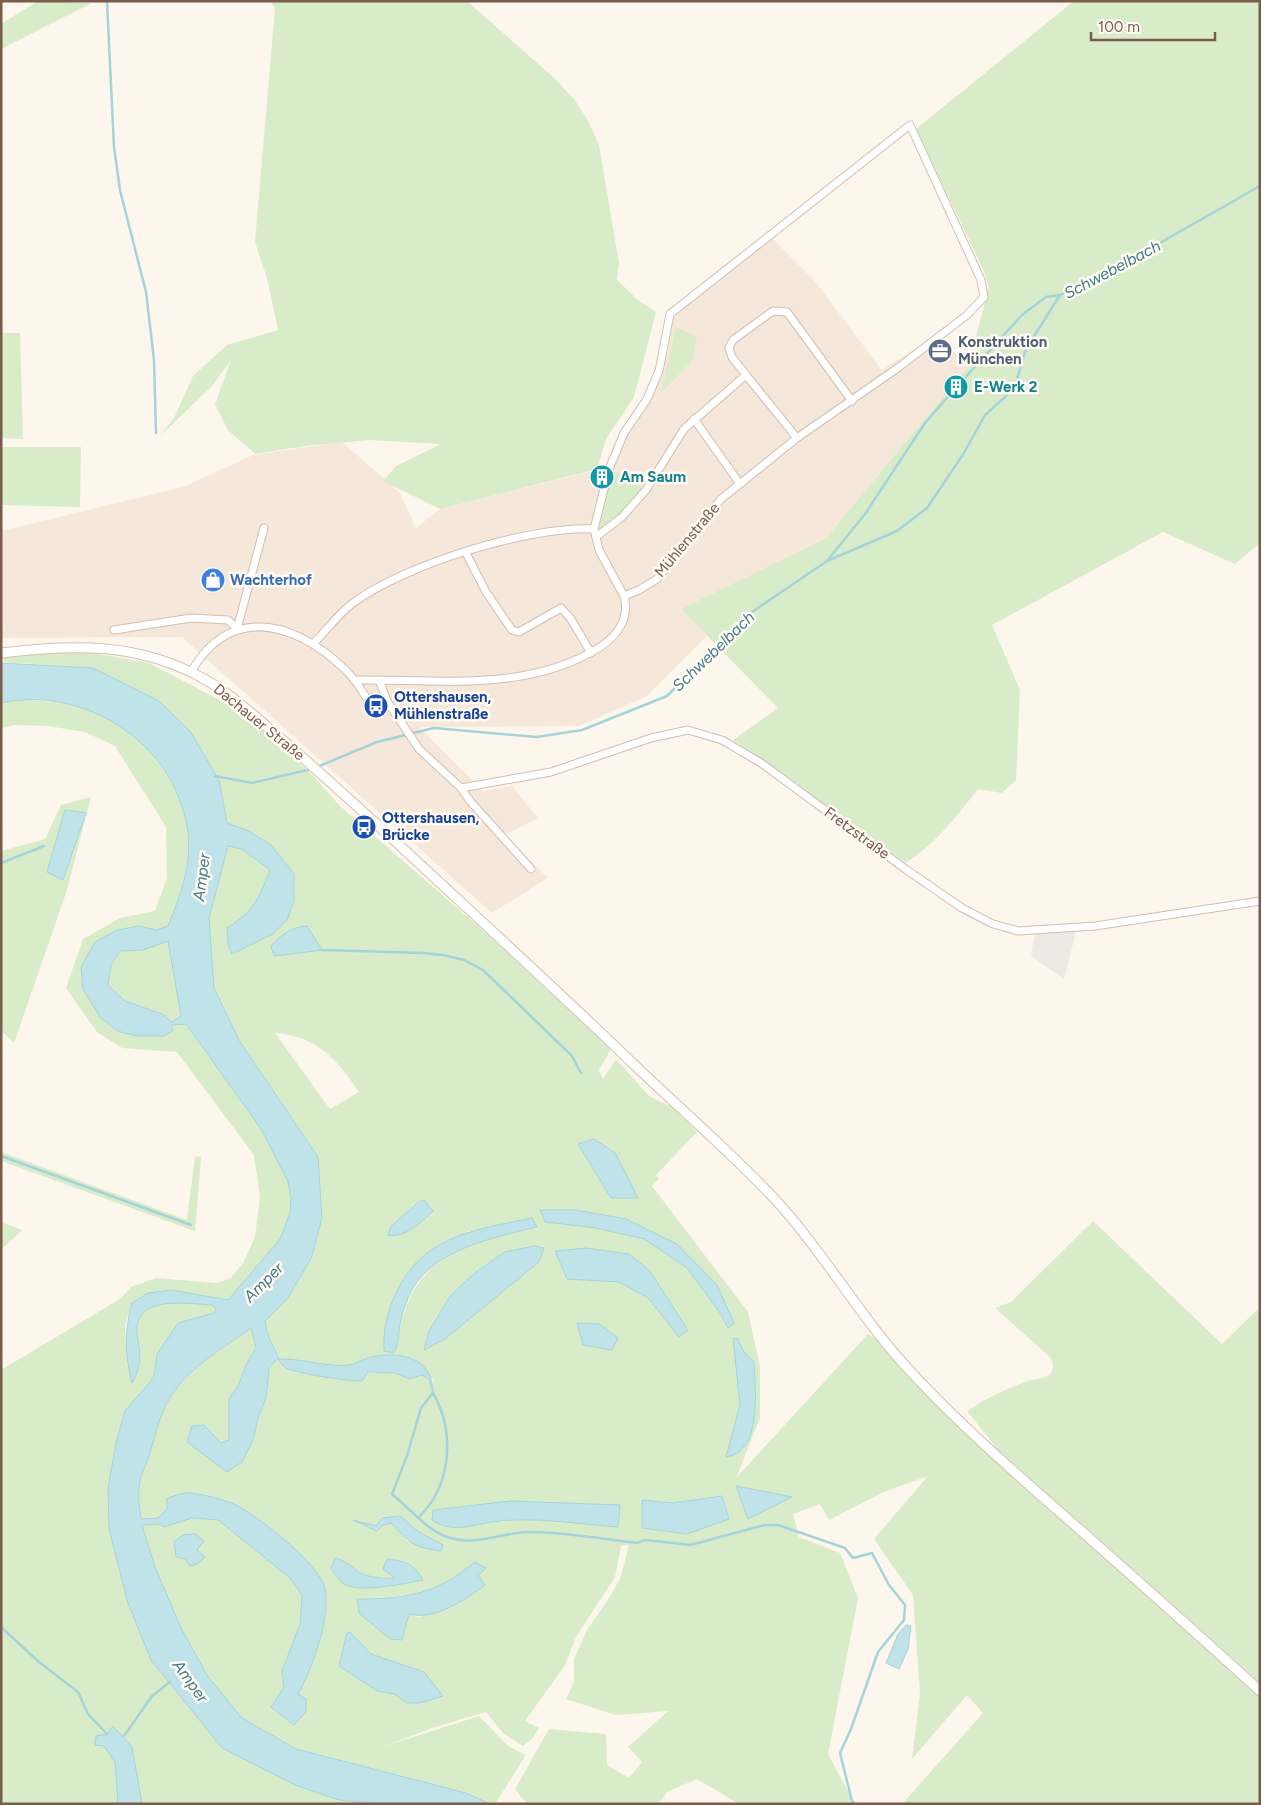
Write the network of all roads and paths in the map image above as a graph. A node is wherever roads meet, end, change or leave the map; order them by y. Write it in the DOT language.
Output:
graph roads {
  1 [pos="746,375"];
  2 [pos="852,401"];
  3 [pos="694,419"];
  4 [pos="797,438"];
  5 [pos="740,484"];
  6 [pos="264,528"];
  7 [pos="594,528"];
  8 [pos="596,537"];
  9 [pos="466,553"];
  10 [pos="624,596"];
  11 [pos="237,629"];
  12 [pos="114,630"];
  13 [pos="313,644"];
  14 [pos="1,653"];
  15 [pos="590,653"];
  16 [pos="190,672"];
  17 [pos="354,680"];
  18 [pos="379,680"];
  19 [pos="387,701"];
  20 [pos="461,788"];
  21 [pos="531,869"];
  22 [pos="1260,900"];
  23 [pos="1260,1691"];
  1 -- 2 [label="street"];
  1 -- 3 [label="street"];
  1 -- 4 [label="street"];
  2 -- 4 [label="street, Mühlenstraße"];
  2 -- 7 [label="street, Mühlenstraße"];
  3 -- 5 [label="street"];
  3 -- 8 [label="street"];
  4 -- 5 [label="street, Mühlenstraße"];
  5 -- 10 [label="street, Mühlenstraße"];
  6 -- 11 [label="street"];
  7 -- 8 [label="street"];
  7 -- 9 [label="street"];
  8 -- 10 [label="street"];
  9 -- 13 [label="street"];
  9 -- 15 [label="street"];
  10 -- 15 [label="street"];
  11 -- 12 [label="street"];
  11 -- 13 [label="street"];
  11 -- 16 [label="street"];
  13 -- 17 [label="street"];
  14 -- 16 [label="main road, Dachauer Straße"];
  15 -- 18 [label="street"];
  16 -- 23 [label="main road, Dachauer Straße"];
  17 -- 18 [label="street"];
  17 -- 19 [label="street"];
  18 -- 19 [label="street"];
  19 -- 20 [label="street"];
  20 -- 21 [label="street"];
  20 -- 22 [label="street, Fretzstraße"];
}
